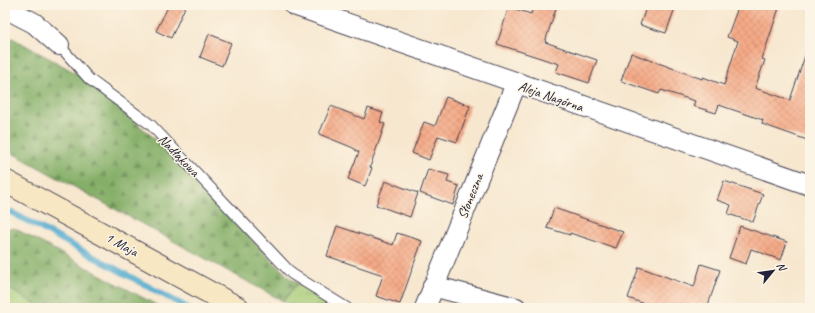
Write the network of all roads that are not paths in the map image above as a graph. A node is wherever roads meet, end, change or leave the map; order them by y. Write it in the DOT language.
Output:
graph roads {
  1 [pos="294,5"];
  2 [pos="5,8"];
  3 [pos="59,45"];
  4 [pos="516,84"];
  5 [pos="5,181"];
  6 [pos="810,185"];
  7 [pos="433,286"];
  8 [pos="238,308"];
  9 [pos="347,308"];
  10 [pos="425,308"];
  11 [pos="516,308"];
  1 -- 4 [label="street, Aleja Nagórna"];
  2 -- 3 [label="street, Nadłąkowa"];
  3 -- 9 [label="lane, Nadłąkowa"];
  4 -- 6 [label="street, Aleja Nagórna"];
  4 -- 7 [label="street, Słoneczna"];
  5 -- 8 [label="main road, 1 Maja"];
  7 -- 10 [label="street, Słoneczna"];
  7 -- 11 [label="street"];
}
